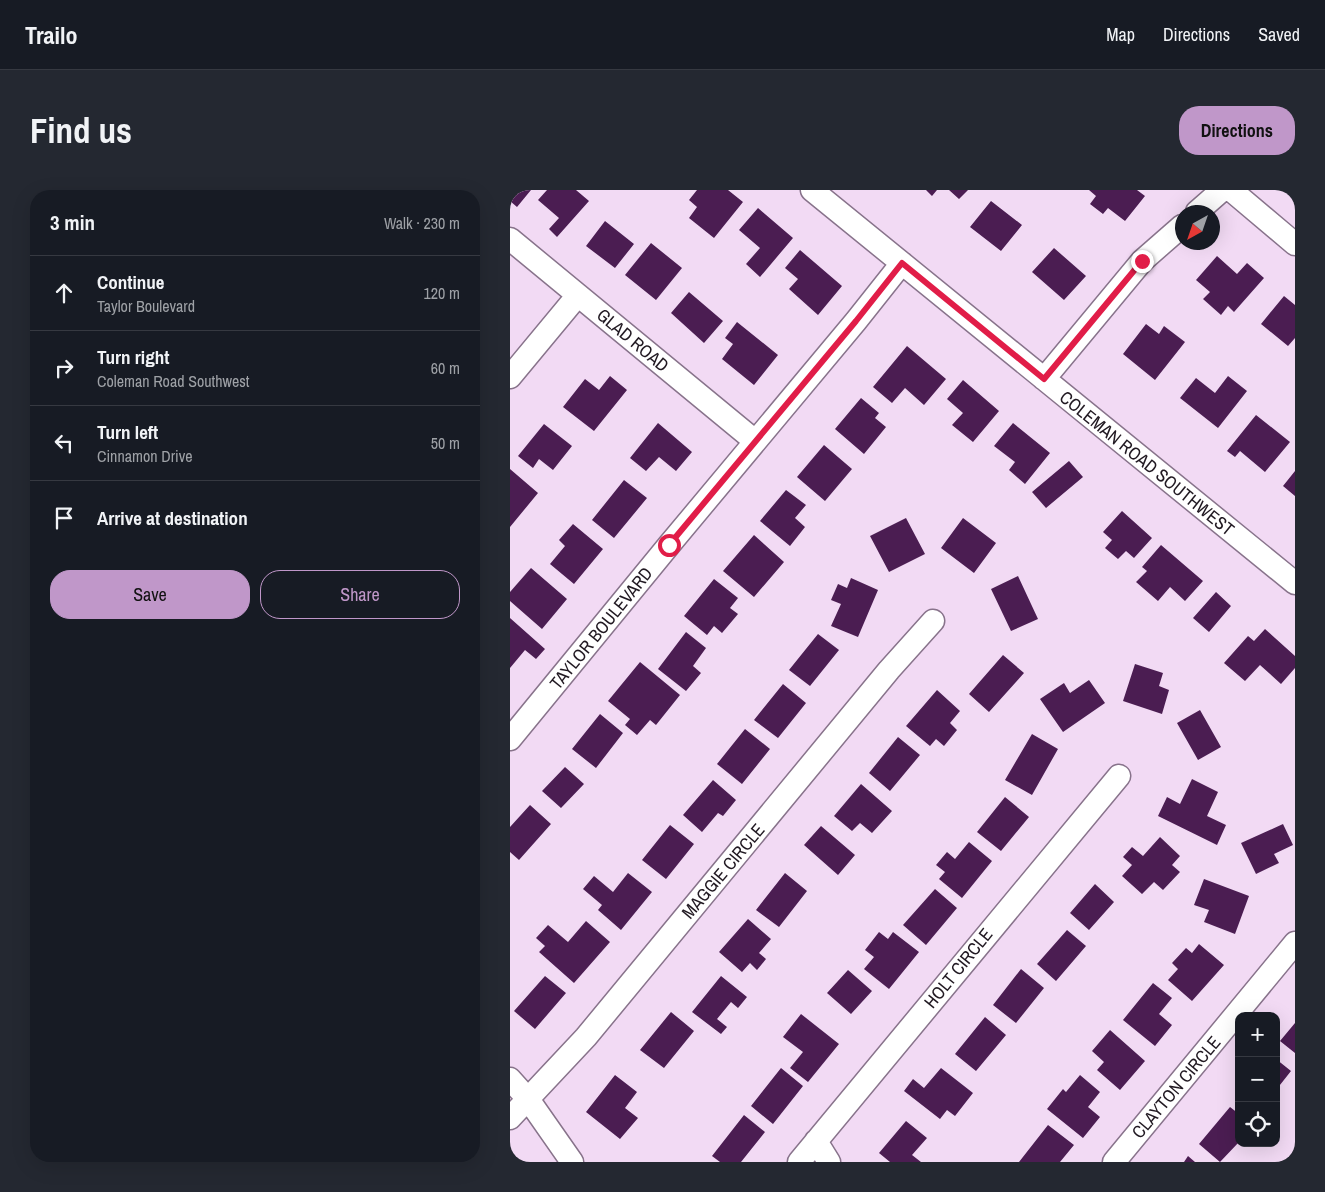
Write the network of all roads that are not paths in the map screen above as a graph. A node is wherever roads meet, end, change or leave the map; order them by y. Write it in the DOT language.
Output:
graph roads {
  1 [pos="812,190"];
  2 [pos="1222,190"];
  3 [pos="1231,190"];
  4 [pos="1205,205"];
  5 [pos="1175,232"];
  6 [pos="510,239"];
  7 [pos="1295,244"];
  8 [pos="902,263"];
  9 [pos="578,295"];
  10 [pos="510,377"];
  11 [pos="1044,379"];
  12 [pos="755,441"];
  13 [pos="1295,583"];
  14 [pos="933,622"];
  15 [pos="510,739"];
  16 [pos="1119,776"];
  17 [pos="1295,943"];
  18 [pos="510,1079"];
  19 [pos="528,1099"];
  20 [pos="510,1118"];
  21 [pos="816,1141"];
  22 [pos="572,1162"];
  23 [pos="798,1162"];
  24 [pos="829,1162"];
  25 [pos="1114,1162"];
  1 -- 8 [label="street, COLEMAN ROAD SOUTHWEST"];
  2 -- 4 [label="street"];
  3 -- 7 [label="street"];
  5 -- 11 [label="street"];
  6 -- 9 [label="street, GLAD ROAD"];
  8 -- 11 [label="street, COLEMAN ROAD SOUTHWEST"];
  8 -- 12 [label="street, TAYLOR BOULEVARD"];
  9 -- 10 [label="street"];
  9 -- 12 [label="street, GLAD ROAD"];
  11 -- 13 [label="street, COLEMAN ROAD SOUTHWEST"];
  12 -- 15 [label="street, TAYLOR BOULEVARD"];
  14 -- 19 [label="street, MAGGIE CIRCLE"];
  16 -- 21 [label="street, HOLT CIRCLE"];
  17 -- 25 [label="street, CLAYTON CIRCLE"];
  18 -- 19 [label="street"];
  19 -- 20 [label="street, MAGGIE CIRCLE"];
  19 -- 22 [label="street"];
  21 -- 23 [label="street, HOLT CIRCLE"];
  21 -- 24 [label="street"];
}
